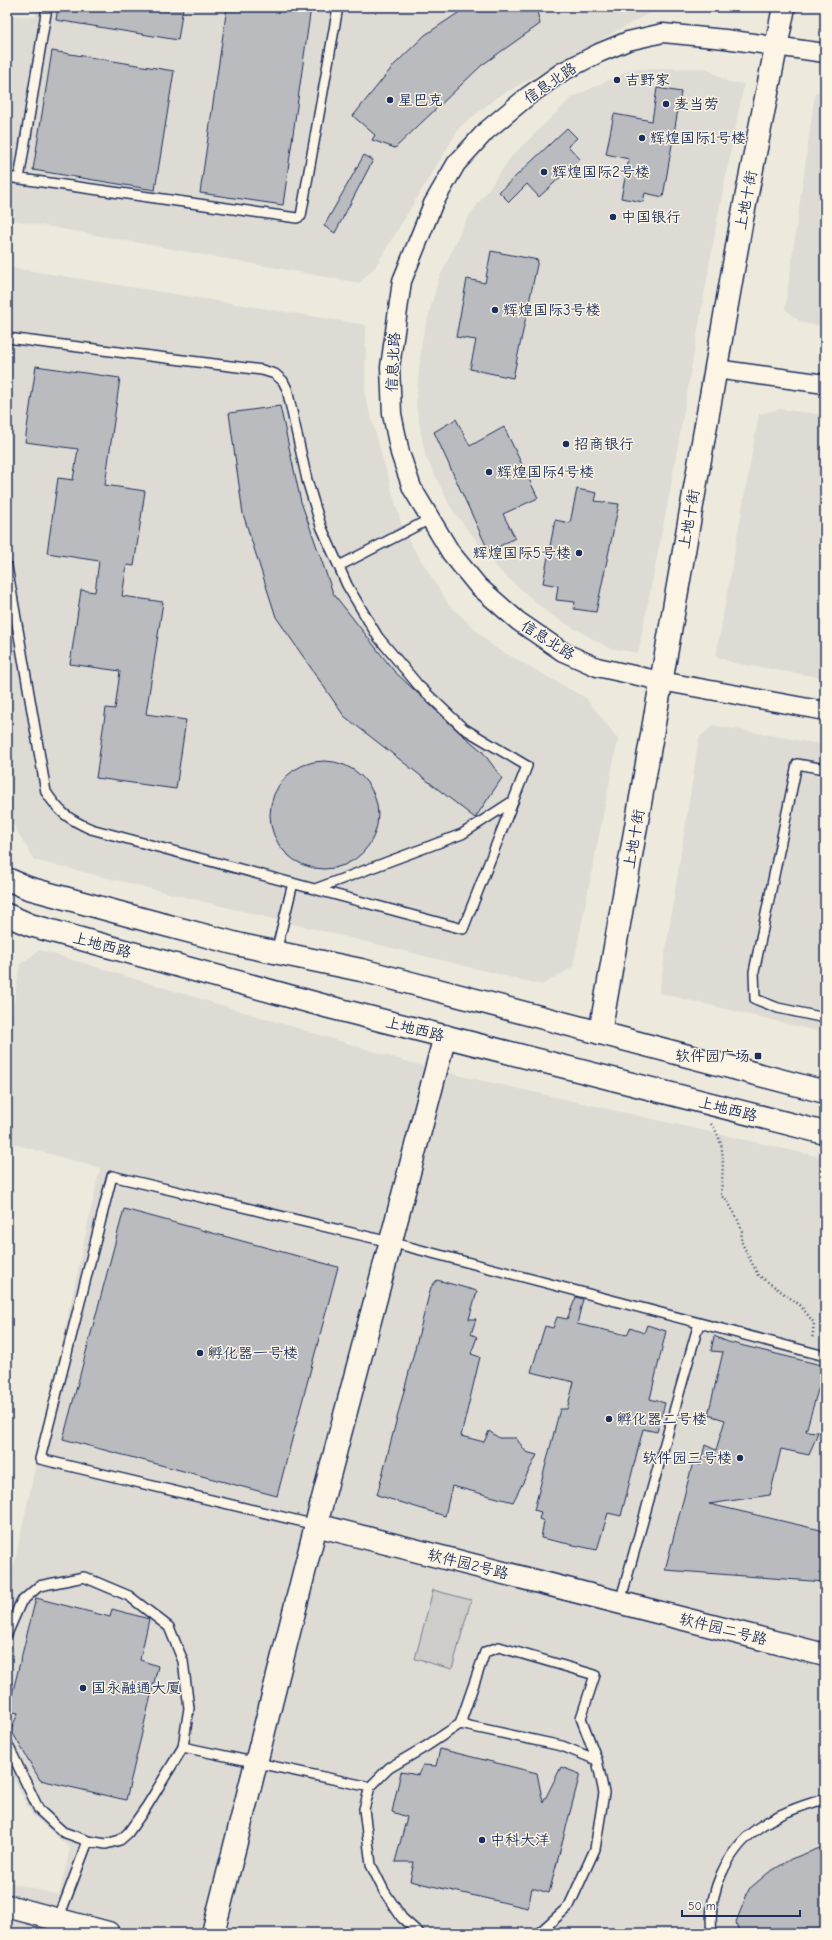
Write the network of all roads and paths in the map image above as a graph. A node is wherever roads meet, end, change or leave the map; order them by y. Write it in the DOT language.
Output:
graph roads {
  1 [pos="47,7"];
  2 [pos="338,7"];
  3 [pos="784,7"];
  4 [pos="777,48"];
  5 [pos="825,53"];
  6 [pos="7,177"];
  7 [pos="19,179"];
  8 [pos="7,338"];
  9 [pos="716,369"];
  10 [pos="825,384"];
  11 [pos="430,519"];
  12 [pos="7,566"];
  13 [pos="339,566"];
  14 [pos="661,681"];
  15 [pos="825,711"];
  16 [pos="825,769"];
  17 [pos="513,801"];
  18 [pos="7,879"];
  19 [pos="292,883"];
  20 [pos="315,889"];
  21 [pos="7,915"];
  22 [pos="276,952"];
  23 [pos="7,958"];
  24 [pos="7,965"];
  25 [pos="825,1018"];
  26 [pos="600,1033"];
  27 [pos="445,1036"];
  28 [pos="825,1092"];
  29 [pos="710,1122"];
  30 [pos="825,1134"];
  31 [pos="390,1242"];
  32 [pos="699,1323"];
  33 [pos="809,1352"];
  34 [pos="825,1356"];
  35 [pos="316,1525"];
  36 [pos="620,1602"];
  37 [pos="7,1634"];
  38 [pos="825,1655"];
  39 [pos="460,1724"];
  40 [pos="7,1743"];
  41 [pos="183,1747"];
  42 [pos="598,1760"];
  43 [pos="256,1764"];
  44 [pos="370,1787"];
  45 [pos="825,1799"];
  46 [pos="88,1841"];
  47 [pos="7,1906"];
  48 [pos="57,1926"];
  49 [pos="108,1933"];
  50 [pos="213,1933"];
  51 [pos="419,1933"];
  52 [pos="539,1933"];
  53 [pos="712,1933"];
  1 -- 7 [label="lane"];
  2 -- 7 [label="lane"];
  3 -- 4 [label="street, 上地十街"];
  4 -- 5 [label="street, 信息北路"];
  4 -- 9 [label="street, 上地十街"];
  4 -- 11 [label="street, 信息北路"];
  6 -- 7 [label="lane"];
  8 -- 13 [label="lane"];
  9 -- 10 [label="street"];
  9 -- 14 [label="street, 上地十街"];
  11 -- 13 [label="lane"];
  11 -- 14 [label="street, 信息北路"];
  12 -- 19 [label="lane"];
  13 -- 17 [label="lane"];
  14 -- 15 [label="street, 信息北路"];
  14 -- 26 [label="street, 上地十街"];
  16 -- 25 [label="lane"];
  17 -- 20 [label="lane"];
  17 -- 20 [label="lane"];
  18 -- 22 [label="street"];
  19 -- 20 [label="lane"];
  19 -- 22 [label="lane"];
  21 -- 27 [label="street, 上地西路"];
  22 -- 26 [label="street"];
  23 -- 24 [label="path"];
  26 -- 28 [label="street"];
  27 -- 30 [label="street, 上地西路"];
  27 -- 31 [label="street"];
  29 -- 33 [label="path"];
  31 -- 32 [label="lane"];
  31 -- 35 [label="street"];
  31 -- 35 [label="lane"];
  32 -- 33 [label="lane"];
  32 -- 36 [label="lane"];
  33 -- 34 [label="lane"];
  35 -- 36 [label="street, 软件园2号路"];
  35 -- 43 [label="street"];
  36 -- 38 [label="street, 软件园二号路"];
  37 -- 41 [label="lane"];
  39 -- 42 [label="lane"];
  39 -- 42 [label="lane"];
  39 -- 44 [label="lane"];
  40 -- 46 [label="lane"];
  41 -- 43 [label="lane"];
  41 -- 46 [label="lane"];
  42 -- 52 [label="lane"];
  43 -- 44 [label="lane"];
  43 -- 50 [label="street"];
  44 -- 51 [label="lane"];
  45 -- 53 [label="lane"];
  46 -- 48 [label="lane"];
  47 -- 48 [label="street"];
  48 -- 49 [label="street"];
}
